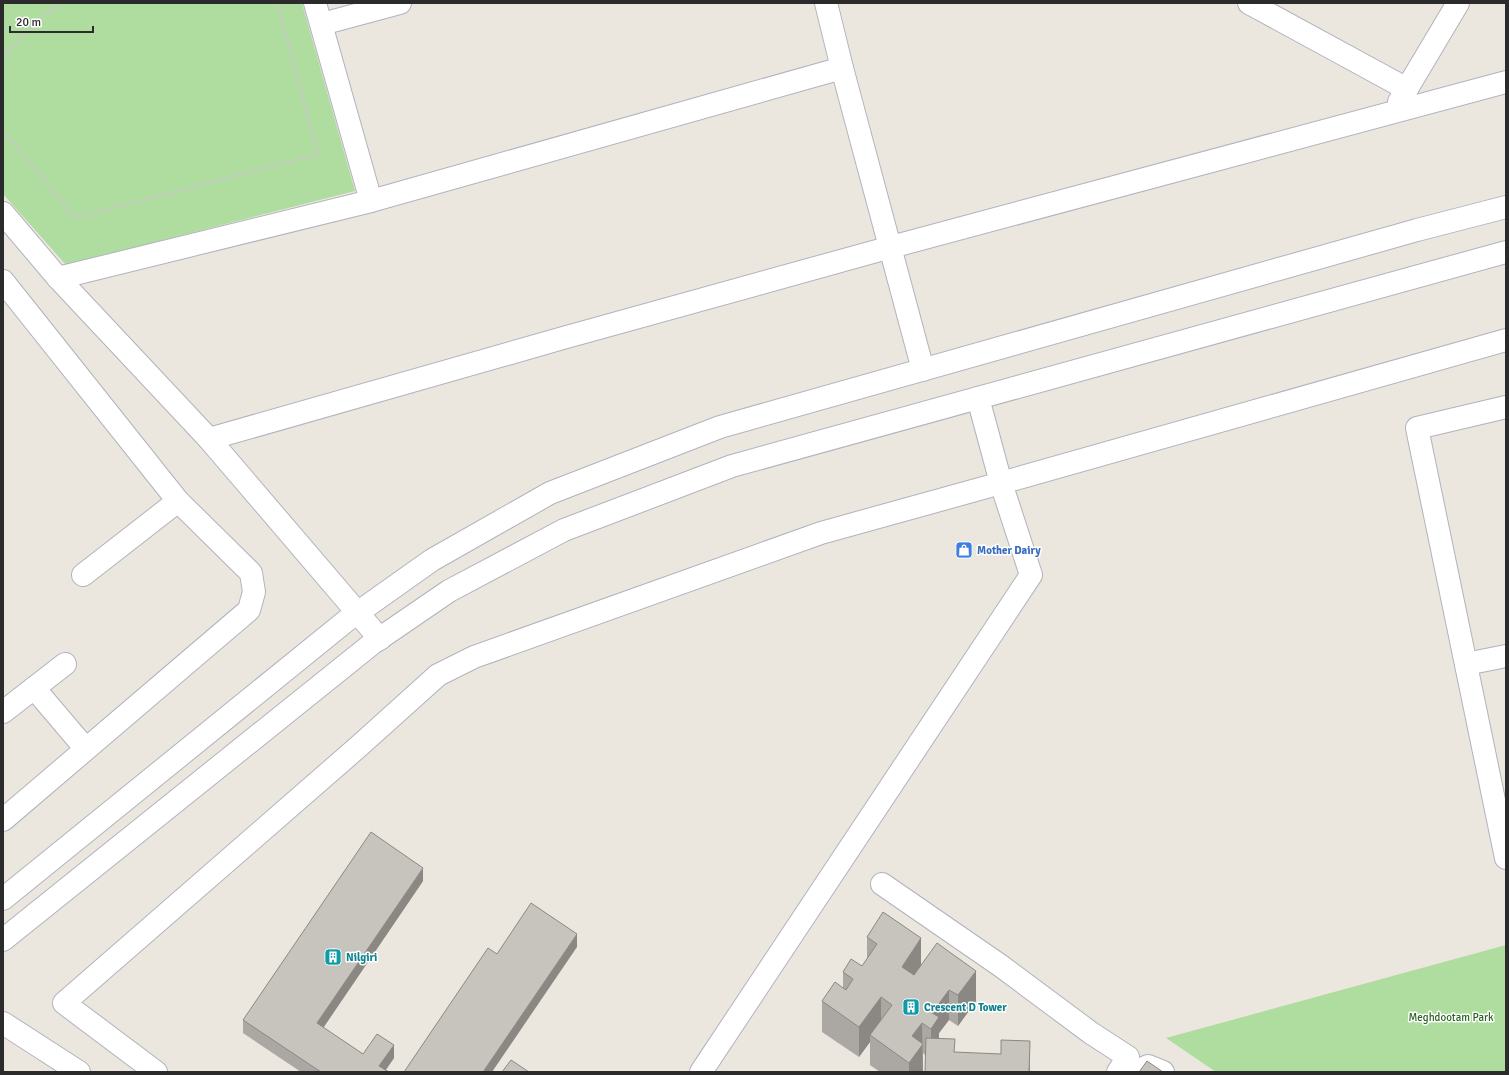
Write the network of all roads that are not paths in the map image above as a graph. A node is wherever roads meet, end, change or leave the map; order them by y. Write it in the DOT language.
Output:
graph roads {
  1 [pos="315,3"];
  2 [pos="400,3"];
  3 [pos="826,3"];
  4 [pos="1249,3"];
  5 [pos="1458,3"];
  6 [pos="322,24"];
  7 [pos="842,68"];
  8 [pos="1506,82"];
  9 [pos="1407,89"];
  10 [pos="1392,112"];
  11 [pos="371,201"];
  12 [pos="1506,207"];
  13 [pos="3,213"];
  14 [pos="890,247"];
  15 [pos="1506,252"];
  16 [pos="58,278"];
  17 [pos="3,281"];
  18 [pos="1506,340"];
  19 [pos="923,370"];
  20 [pos="978,398"];
  21 [pos="1506,407"];
  22 [pos="208,439"];
  23 [pos="1001,484"];
  24 [pos="178,501"];
  25 [pos="83,575"];
  26 [pos="357,613"];
  27 [pos="380,639"];
  28 [pos="1506,656"];
  29 [pos="65,664"];
  30 [pos="1466,664"];
  31 [pos="34,688"];
  32 [pos="3,712"];
  33 [pos="85,748"];
  34 [pos="3,820"];
  35 [pos="1506,858"];
  36 [pos="882,884"];
  37 [pos="3,899"];
  38 [pos="3,940"];
  39 [pos="3,1023"];
  40 [pos="79,1072"];
  41 [pos="156,1072"];
  42 [pos="700,1072"];
  43 [pos="1118,1072"];
  44 [pos="1134,1072"];
  45 [pos="1163,1072"];
  1 -- 6 [label="street"];
  2 -- 6 [label="street"];
  3 -- 7 [label="street"];
  4 -- 9 [label="street"];
  5 -- 9 [label="street"];
  6 -- 11 [label="street"];
  7 -- 11 [label="street"];
  7 -- 14 [label="street"];
  8 -- 10 [label="street"];
  9 -- 10 [label="street"];
  10 -- 14 [label="street"];
  11 -- 16 [label="street"];
  12 -- 19 [label="street"];
  13 -- 16 [label="street"];
  14 -- 19 [label="street"];
  14 -- 22 [label="street"];
  15 -- 20 [label="street"];
  16 -- 22 [label="street"];
  17 -- 24 [label="street"];
  18 -- 23 [label="street"];
  19 -- 26 [label="street"];
  20 -- 23 [label="street"];
  20 -- 27 [label="street"];
  21 -- 30 [label="street"];
  22 -- 26 [label="street"];
  23 -- 41 [label="street"];
  23 -- 42 [label="street"];
  24 -- 25 [label="street"];
  24 -- 33 [label="street"];
  26 -- 27 [label="street"];
  26 -- 37 [label="street"];
  27 -- 38 [label="street"];
  28 -- 30 [label="street"];
  29 -- 31 [label="street"];
  30 -- 35 [label="street"];
  31 -- 32 [label="street"];
  31 -- 33 [label="street"];
  33 -- 34 [label="street"];
  36 -- 43 [label="street"];
  39 -- 40 [label="street"];
  44 -- 45 [label="street"];
}
